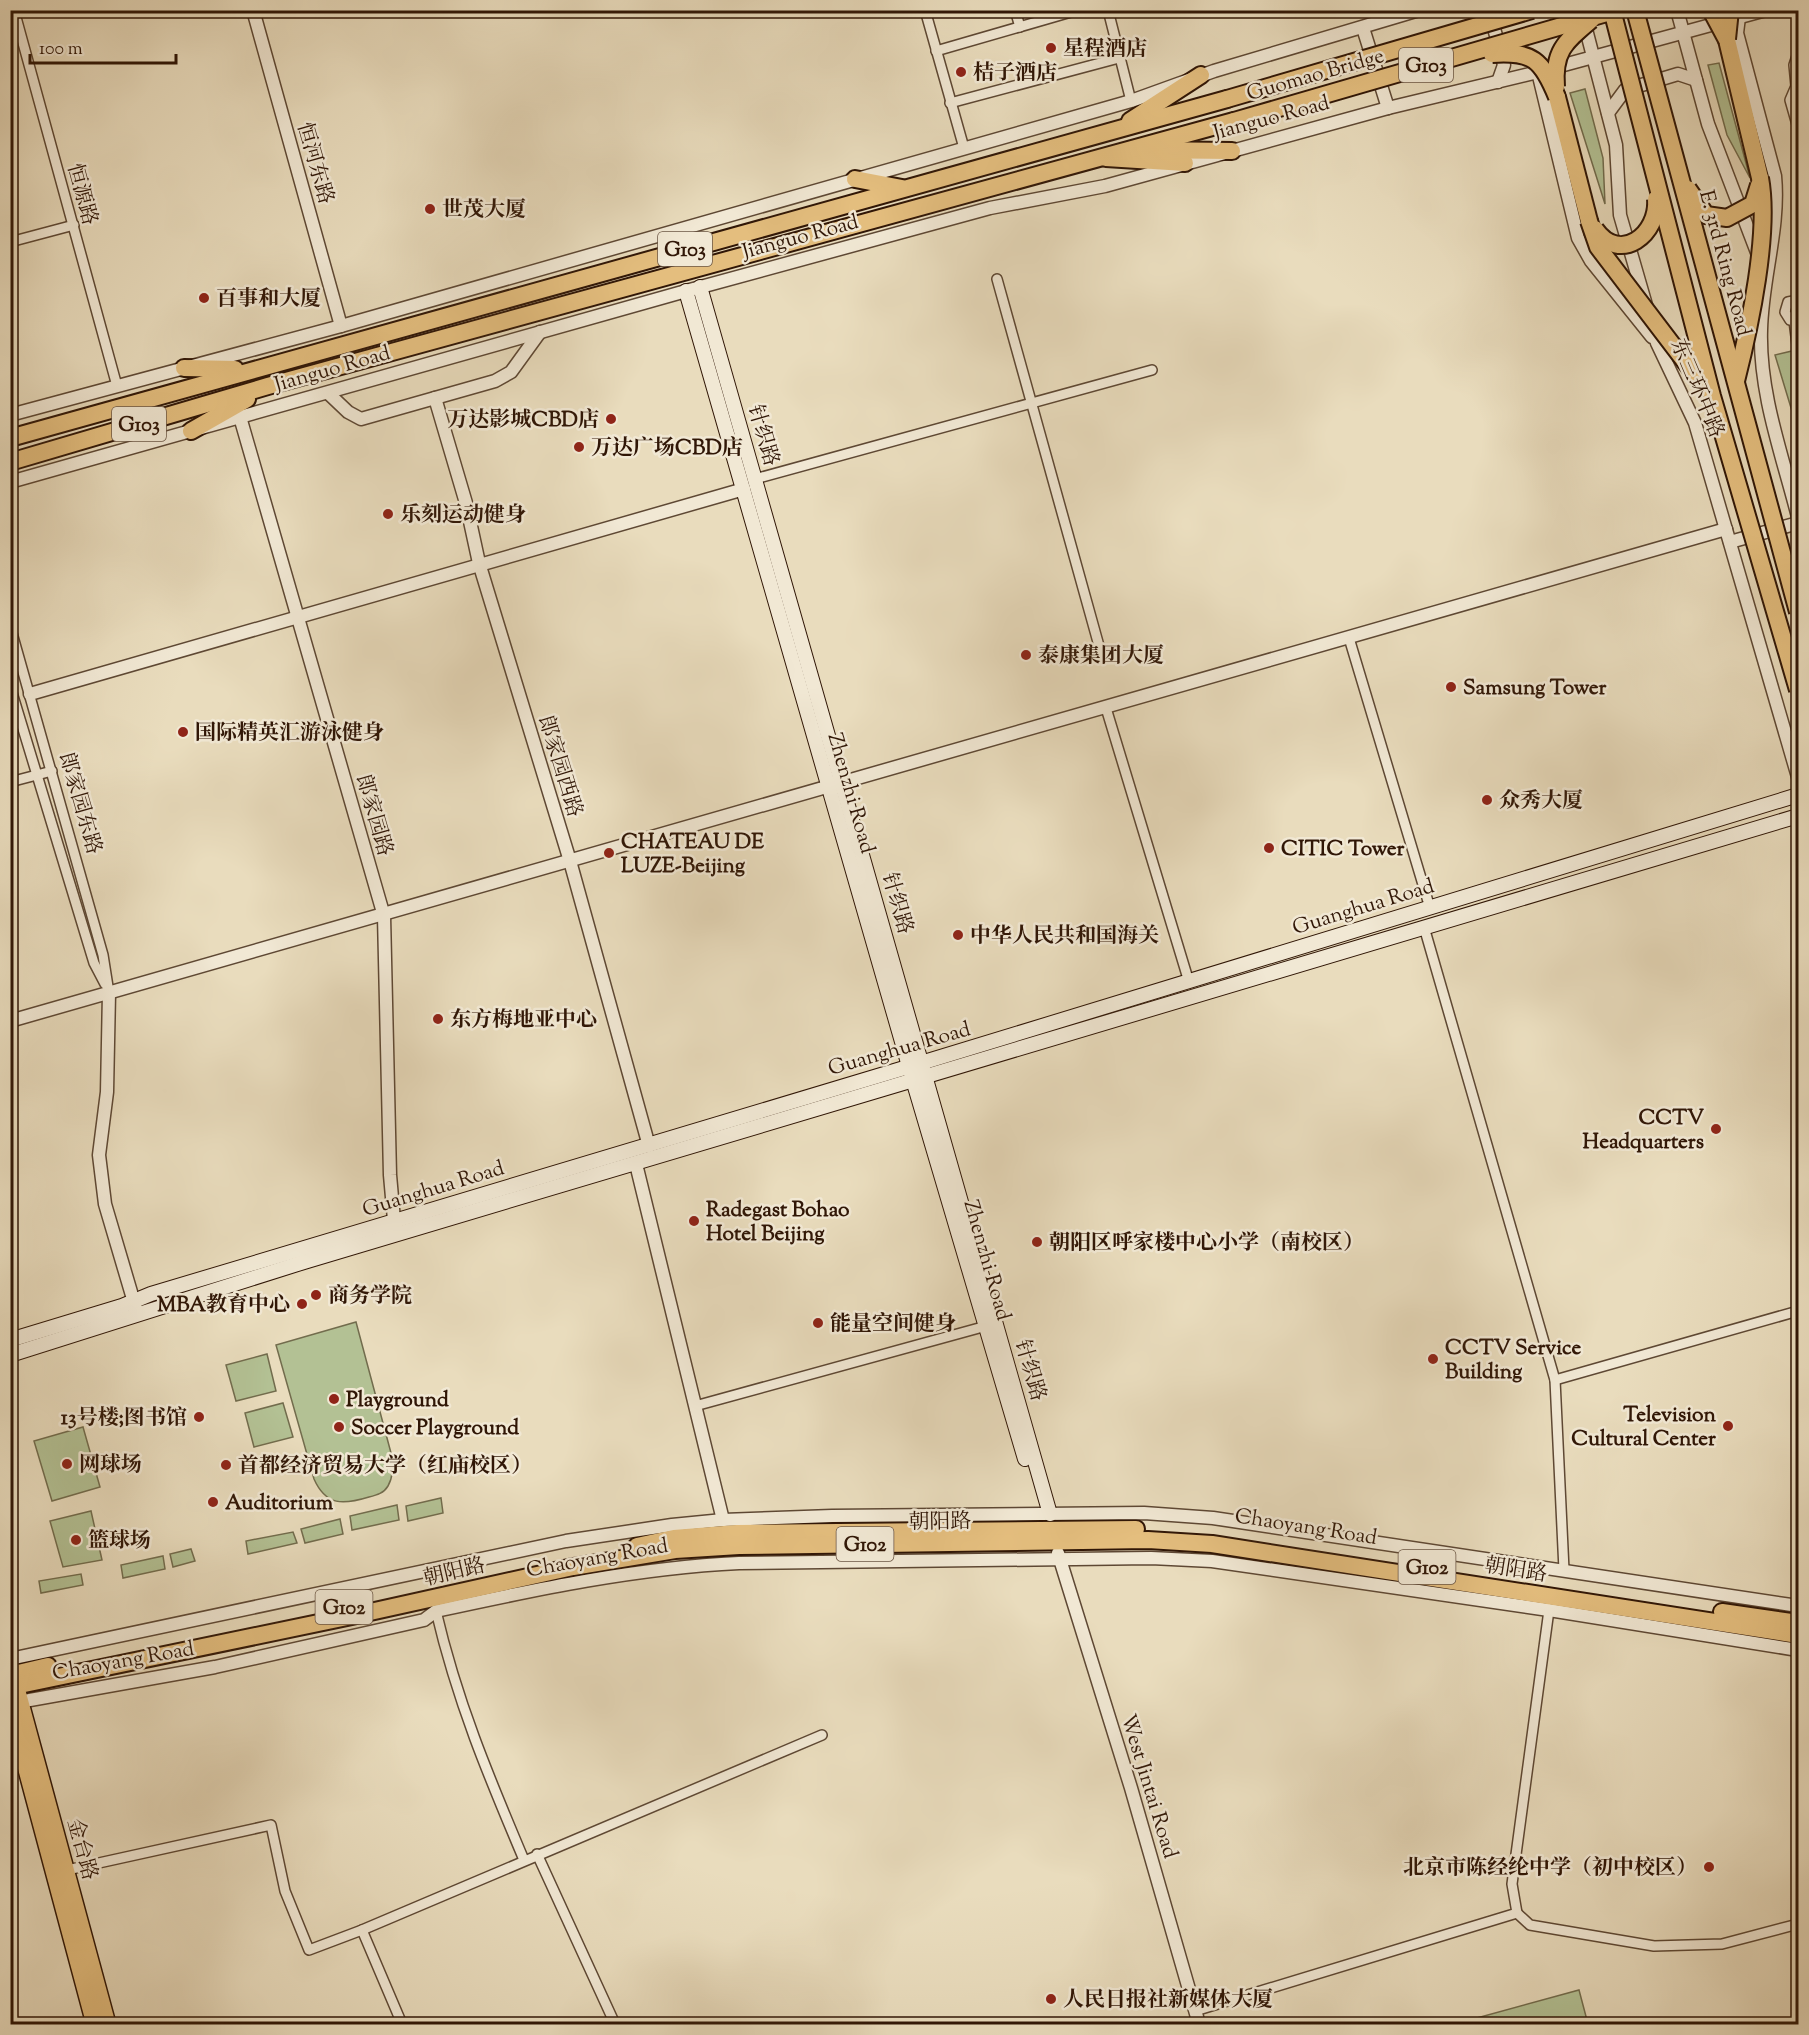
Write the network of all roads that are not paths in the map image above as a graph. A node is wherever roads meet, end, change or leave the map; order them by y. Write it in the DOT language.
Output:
graph roads {
  1 [pos="14,10"];
  2 [pos="253,10"];
  3 [pos="925,10"];
  4 [pos="1015,10"];
  5 [pos="1078,10"];
  6 [pos="1108,10"];
  7 [pos="1419,10"];
  8 [pos="1503,10"];
  9 [pos="1532,10"];
  10 [pos="1612,10"];
  11 [pos="1617,10"];
  12 [pos="1635,10"];
  13 [pos="1677,10"];
  14 [pos="1711,10"];
  15 [pos="1766,10"];
  16 [pos="1588,13"];
  17 [pos="1734,14"];
  18 [pos="1487,17"];
  19 [pos="1020,27"];
  20 [pos="1363,28"];
  21 [pos="1683,32"];
  22 [pos="1727,39"];
  23 [pos="936,51"];
  24 [pos="1798,53"];
  25 [pos="1458,56"];
  26 [pos="1594,57"];
  27 [pos="1119,58"];
  28 [pos="1538,72"];
  29 [pos="1202,75"];
  30 [pos="1696,80"];
  31 [pos="1498,81"];
  32 [pos="1557,97"];
  33 [pos="1131,101"];
  34 [pos="951,103"];
  35 [pos="1388,108"];
  36 [pos="1608,113"];
  37 [pos="1234,121"];
  38 [pos="1798,128"];
  39 [pos="1116,130"];
  40 [pos="964,148"];
  41 [pos="1120,150"];
  42 [pos="1232,151"];
  43 [pos="1093,157"];
  44 [pos="1675,162"];
  45 [pos="1185,163"];
  46 [pos="1652,168"];
  47 [pos="1760,178"];
  48 [pos="855,179"];
  49 [pos="906,189"];
  50 [pos="1589,220"];
  51 [pos="74,225"];
  52 [pos="10,242"];
  53 [pos="1767,278"];
  54 [pos="997,279"];
  55 [pos="693,289"];
  56 [pos="1798,300"];
  57 [pos="1796,321"];
  58 [pos="341,326"];
  59 [pos="540,332"];
  60 [pos="1657,343"];
  61 [pos="1798,352"];
  62 [pos="184,368"];
  63 [pos="254,369"];
  64 [pos="1152,370"];
  65 [pos="1736,383"];
  66 [pos="117,386"];
  67 [pos="268,386"];
  68 [pos="328,393"];
  69 [pos="1712,396"];
  70 [pos="435,398"];
  71 [pos="1032,403"];
  72 [pos="10,415"];
  73 [pos="240,417"];
  74 [pos="191,431"];
  75 [pos="10,438"];
  76 [pos="10,462"];
  77 [pos="755,479"];
  78 [pos="10,482"];
  79 [pos="744,489"];
  80 [pos="1798,518"];
  81 [pos="1798,523"];
  82 [pos="1726,529"];
  83 [pos="1730,543"];
  84 [pos="479,563"];
  85 [pos="1798,612"];
  86 [pos="297,617"];
  87 [pos="10,626"];
  88 [pos="1349,638"];
  89 [pos="1101,653"];
  90 [pos="10,686"];
  91 [pos="1798,690"];
  92 [pos="30,694"];
  93 [pos="1106,708"];
  94 [pos="52,771"];
  95 [pos="37,774"];
  96 [pos="1798,777"];
  97 [pos="10,782"];
  98 [pos="835,785"];
  99 [pos="1798,795"];
  100 [pos="1798,816"];
  101 [pos="570,861"];
  102 [pos="1430,908"];
  103 [pos="384,916"];
  104 [pos="1424,927"];
  105 [pos="1189,981"];
  106 [pos="109,993"];
  107 [pos="10,1021"];
  108 [pos="917,1072"];
  109 [pos="649,1146"];
  110 [pos="636,1164"];
  111 [pos="394,1228"];
  112 [pos="134,1301"];
  113 [pos="1798,1311"];
  114 [pos="138,1316"];
  115 [pos="990,1325"];
  116 [pos="10,1340"];
  117 [pos="10,1355"];
  118 [pos="1555,1380"];
  119 [pos="695,1406"];
  120 [pos="723,1520"];
  121 [pos="1049,1526"];
  122 [pos="675,1545"];
  123 [pos="1060,1559"];
  124 [pos="1564,1570"];
  125 [pos="1798,1606"];
  126 [pos="1549,1610"];
  127 [pos="436,1611"];
  128 [pos="1798,1623"];
  129 [pos="1798,1635"];
  130 [pos="1798,1650"];
  131 [pos="13,1684"];
  132 [pos="822,1735"];
  133 [pos="537,1854"];
  134 [pos="524,1860"];
  135 [pos="67,1870"];
  136 [pos="1517,1913"];
  137 [pos="1798,1924"];
  138 [pos="362,1930"];
  139 [pos="1195,2011"];
  140 [pos="94,2025"];
  141 [pos="108,2025"];
  142 [pos="402,2025"];
  143 [pos="615,2025"];
  144 [pos="1199,2025"];
  1 -- 51 [label="street, 恒源路"];
  2 -- 58 [label="street, 恒河东路"];
  3 -- 23 [label="street"];
  4 -- 19 [label="street"];
  5 -- 19 [label="street"];
  6 -- 27 [label="street"];
  7 -- 20 [label="street, Jianguo Road"];
  8 -- 18 [label="highway, bridge"];
  9 -- 18 [label="highway, G103, bridge"];
  10 -- 46 [label="highway, bridge"];
  11 -- 16 [label="highway, Guomao Bridge / G103, bridge"];
  12 -- 44 [label="highway, E. 3rd Ring Road, bridge"];
  13 -- 21 [label="street"];
  14 -- 22 [label="highway, bridge"];
  15 -- 17 [label="street, Jianguo Road"];
  16 -- 25 [label="highway, Guomao Bridge / G103, bridge"];
  16 -- 26 [label="street, 东三环中路"];
  16 -- 32 [label="highway, bridge"];
  17 -- 21 [label="street, Jianguo Road"];
  17 -- 22 [label="highway, bridge"];
  17 -- 53 [label="street"];
  18 -- 31 [label="street"];
  18 -- 39 [label="highway, Jianguo Road / G103, bridge"];
  19 -- 23 [label="street"];
  20 -- 29 [label="street, Jianguo Road"];
  20 -- 35 [label="street"];
  21 -- 26 [label="street, Jianguo Road"];
  21 -- 30 [label="street"];
  22 -- 47 [label="highway"];
  23 -- 34 [label="street"];
  24 -- 38 [label="street"];
  25 -- 32 [label="highway, bridge"];
  25 -- 37 [label="highway, Guomao Bridge / G103, bridge"];
  26 -- 28 [label="street, Jianguo Road"];
  26 -- 36 [label="street, 东三环中路"];
  27 -- 33 [label="street"];
  27 -- 34 [label="street"];
  28 -- 31 [label="street, Jianguo Road"];
  28 -- 60 [label="street"];
  29 -- 33 [label="street, Jianguo Road"];
  29 -- 39 [label="highway"];
  30 -- 36 [label="street"];
  30 -- 53 [label="street"];
  31 -- 35 [label="street, Jianguo Road"];
  32 -- 50 [label="highway"];
  33 -- 40 [label="street, Jianguo Road"];
  34 -- 40 [label="street"];
  35 -- 42 [label="street, Jianguo Road"];
  36 -- 60 [label="street, 东三环中路"];
  37 -- 41 [label="highway, Jianguo Road / G103"];
  39 -- 49 [label="highway, Jianguo Road / G103"];
  40 -- 48 [label="street, Jianguo Road"];
  41 -- 42 [label="highway"];
  41 -- 43 [label="highway, Jianguo Road / G103"];
  42 -- 45 [label="street, Jianguo Road"];
  43 -- 45 [label="highway"];
  43 -- 67 [label="highway, Jianguo Road / G103"];
  44 -- 47 [label="highway, bridge"];
  44 -- 65 [label="highway, E. 3rd Ring Road, bridge"];
  45 -- 55 [label="street, Jianguo Road"];
  46 -- 50 [label="highway, bridge"];
  46 -- 69 [label="highway, bridge"];
  47 -- 65 [label="highway, bridge"];
  48 -- 49 [label="highway"];
  48 -- 58 [label="street, Jianguo Road"];
  49 -- 63 [label="highway, Jianguo Road / G103"];
  50 -- 69 [label="highway, bridge"];
  51 -- 52 [label="street"];
  51 -- 66 [label="street, 恒源路"];
  53 -- 80 [label="street"];
  54 -- 71 [label="street"];
  55 -- 59 [label="street, Jianguo Road"];
  55 -- 77 [label="main road, 针织路"];
  55 -- 79 [label="main road, Zhenzhi Road"];
  56 -- 57 [label="street"];
  57 -- 61 [label="street"];
  58 -- 62 [label="street, Jianguo Road"];
  59 -- 68 [label="street, Jianguo Road"];
  59 -- 70 [label="street"];
  60 -- 82 [label="street, 东三环中路"];
  62 -- 63 [label="highway"];
  62 -- 66 [label="street, Jianguo Road"];
  63 -- 75 [label="highway, Jianguo Road / G103"];
  64 -- 71 [label="street"];
  65 -- 85 [label="highway, E. 3rd Ring Road, bridge"];
  66 -- 72 [label="street, Jianguo Road"];
  67 -- 74 [label="highway"];
  67 -- 76 [label="highway, Jianguo Road / G103"];
  68 -- 70 [label="street"];
  68 -- 73 [label="street, Jianguo Road"];
  69 -- 91 [label="highway, bridge"];
  70 -- 84 [label="street, 郎家园西路"];
  71 -- 77 [label="street"];
  71 -- 89 [label="street"];
  73 -- 74 [label="street, Jianguo Road"];
  73 -- 86 [label="street, 郎家园路"];
  74 -- 78 [label="street, Jianguo Road"];
  77 -- 98 [label="main road, 针织路"];
  79 -- 84 [label="street"];
  79 -- 98 [label="main road, Zhenzhi Road"];
  81 -- 83 [label="street"];
  82 -- 83 [label="street, 东三环中路"];
  82 -- 88 [label="street"];
  83 -- 96 [label="street, 东三环中路"];
  84 -- 86 [label="street"];
  84 -- 101 [label="street, 郎家园西路"];
  86 -- 92 [label="street"];
  86 -- 103 [label="street, 郎家园路"];
  87 -- 92 [label="street, 郎家园东路"];
  88 -- 93 [label="street"];
  88 -- 102 [label="street"];
  90 -- 95 [label="street, 郎家园东路"];
  92 -- 94 [label="street, 郎家园东路"];
  93 -- 98 [label="street"];
  93 -- 105 [label="street"];
  94 -- 95 [label="street"];
  94 -- 106 [label="street, 郎家园东路"];
  95 -- 97 [label="street"];
  95 -- 106 [label="street, 郎家园东路"];
  98 -- 101 [label="street"];
  98 -- 108 [label="main road, Zhenzhi Road"];
  99 -- 102 [label="main road, Guanghua Road"];
  100 -- 104 [label="main road, Guanghua Road"];
  101 -- 103 [label="street"];
  101 -- 109 [label="street, 郎家园西路"];
  102 -- 105 [label="main road, Guanghua Road"];
  103 -- 106 [label="street"];
  103 -- 111 [label="street, 郎家园路"];
  104 -- 108 [label="main road, Guanghua Road"];
  104 -- 118 [label="street"];
  105 -- 108 [label="main road, Guanghua Road"];
  106 -- 107 [label="street"];
  106 -- 112 [label="street, 郎家园东路"];
  108 -- 109 [label="main road, Guanghua Road"];
  108 -- 110 [label="main road, Guanghua Road"];
  108 -- 115 [label="main road, Zhenzhi Road"];
  109 -- 111 [label="main road, Guanghua Road"];
  110 -- 111 [label="main road, Guanghua Road"];
  110 -- 119 [label="street"];
  111 -- 112 [label="main road, Guanghua Road"];
  111 -- 114 [label="main road, Guanghua Road"];
  112 -- 114 [label="street, 郎家园东路"];
  112 -- 116 [label="main road, Guanghua Road"];
  113 -- 118 [label="street"];
  114 -- 117 [label="main road, Guanghua Road"];
  115 -- 119 [label="street"];
  115 -- 121 [label="main road, Zhenzhi Road"];
  118 -- 124 [label="street"];
  119 -- 120 [label="street"];
  120 -- 121 [label="street, Chaoyang Road"];
  120 -- 122 [label="street, Chaoyang Road"];
  121 -- 122 [label="highway, 朝阳路 / G102"];
  121 -- 123 [label="street, West Jintai Road"];
  121 -- 124 [label="street, 朝阳路"];
  121 -- 128 [label="highway, Chaoyang Road / G102"];
  121 -- 129 [label="highway, 朝阳路 / G102"];
  122 -- 123 [label="street, Chaoyang Road"];
  122 -- 127 [label="street, Chaoyang Road"];
  122 -- 131 [label="highway, 朝阳路 / G102"];
  123 -- 126 [label="street, 朝阳路"];
  123 -- 139 [label="street, West Jintai Road"];
  124 -- 125 [label="street, 朝阳路"];
  126 -- 130 [label="street, 朝阳路"];
  126 -- 136 [label="street"];
  127 -- 131 [label="street, Chaoyang Road"];
  127 -- 134 [label="street"];
  131 -- 135 [label="main road, 金台路"];
  131 -- 140 [label="main road"];
  132 -- 133 [label="street"];
  133 -- 134 [label="street"];
  133 -- 143 [label="street"];
  134 -- 138 [label="street"];
  135 -- 138 [label="street"];
  135 -- 141 [label="main road, 金台路"];
  136 -- 137 [label="street"];
  136 -- 139 [label="street"];
  138 -- 142 [label="street"];
  139 -- 144 [label="street, West Jintai Road"];
}
